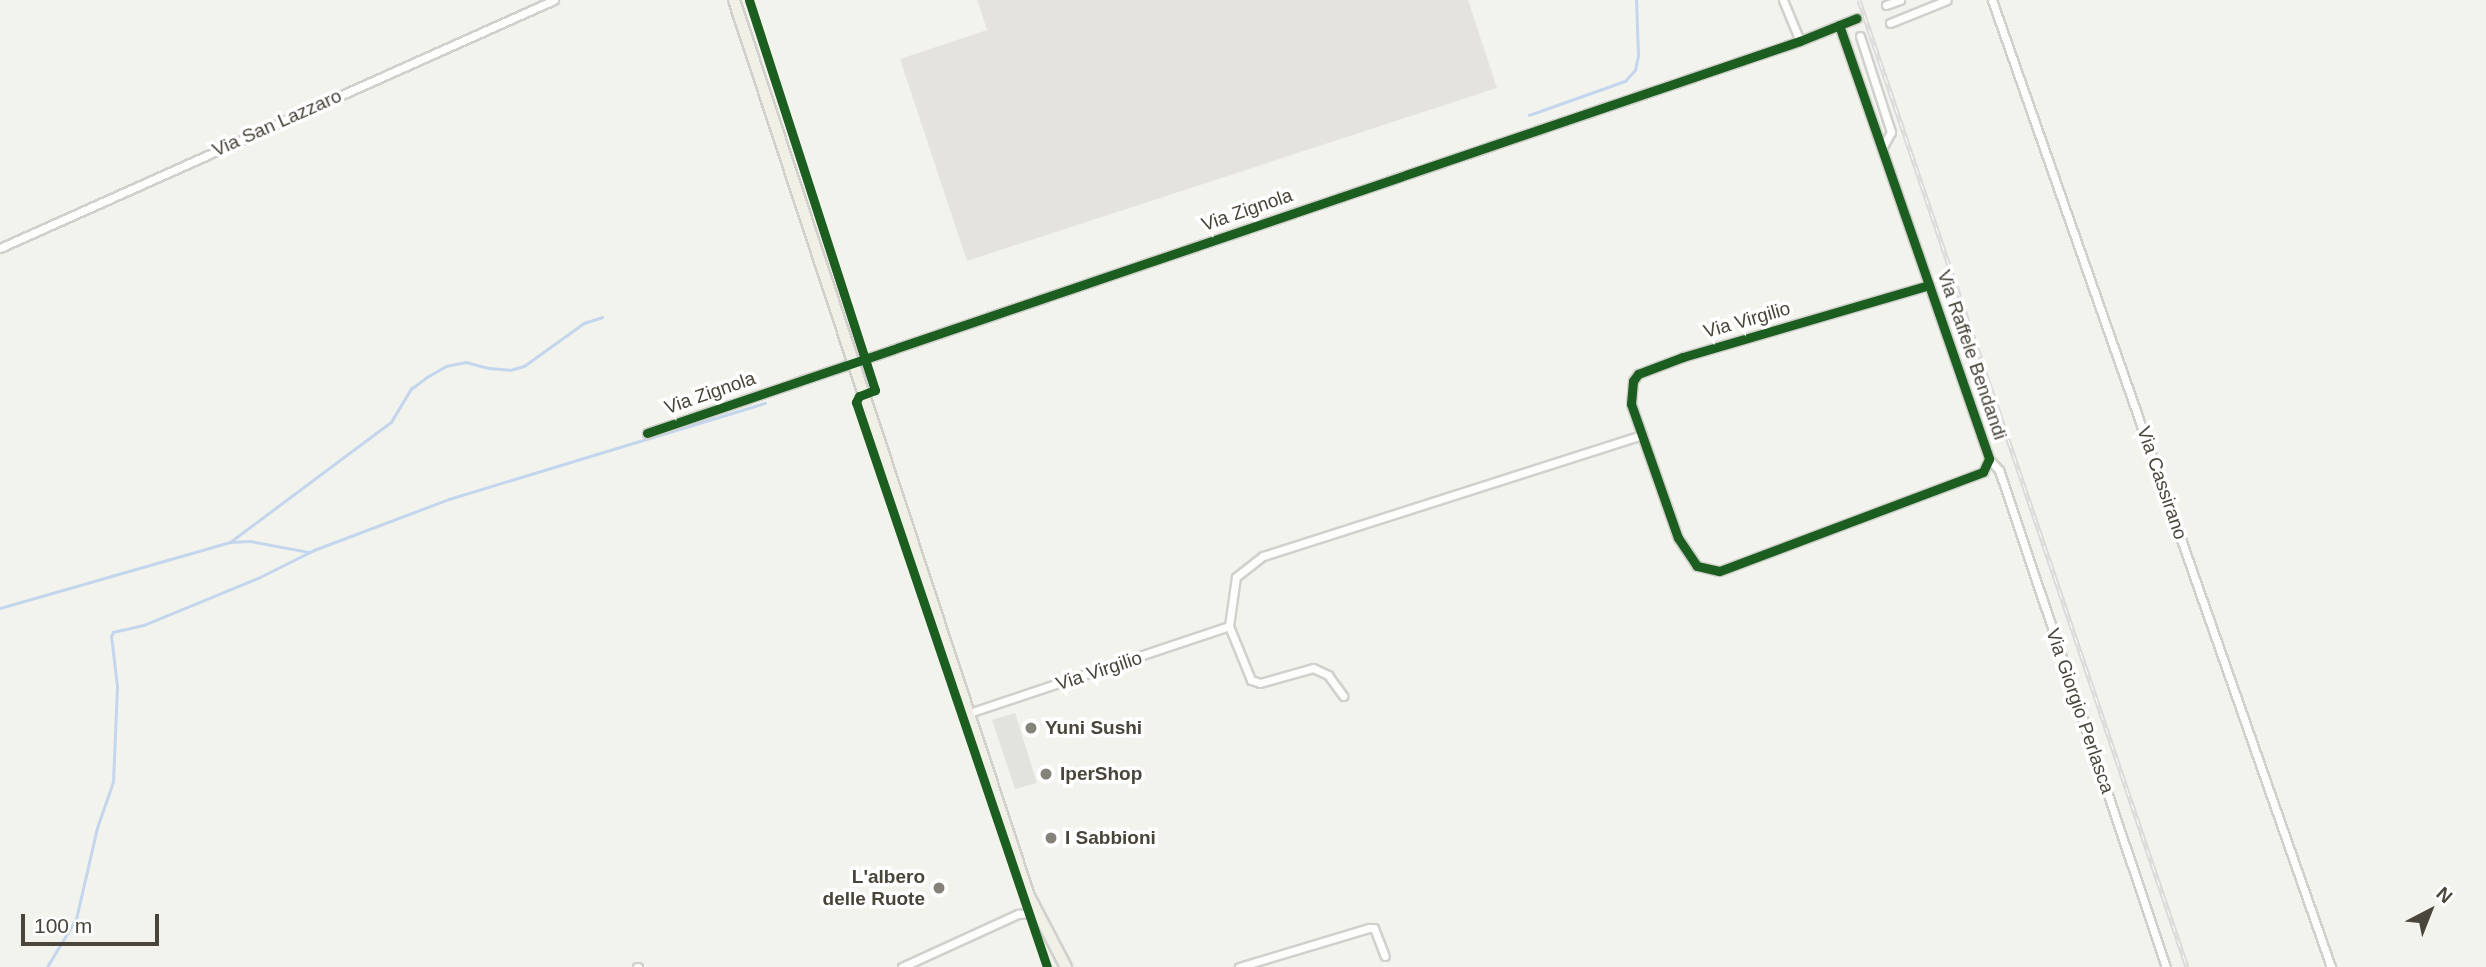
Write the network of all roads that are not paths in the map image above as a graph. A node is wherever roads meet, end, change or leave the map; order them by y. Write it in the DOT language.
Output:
graph roads {
  1 [pos="554,0"];
  2 [pos="734,0"];
  3 [pos="1783,0"];
  4 [pos="1900,0"];
  5 [pos="1947,0"];
  6 [pos="1992,0"];
  7 [pos="1886,5"];
  8 [pos="1857,18"];
  9 [pos="1890,23"];
  10 [pos="1839,24"];
  11 [pos="1860,36"];
  12 [pos="1800,41"];
  13 [pos="1882,149"];
  14 [pos="0,248"];
  15 [pos="1929,285"];
  16 [pos="853,362"];
  17 [pos="647,433"];
  18 [pos="1642,435"];
  19 [pos="1989,459"];
  20 [pos="1229,626"];
  21 [pos="1343,696"];
  22 [pos="969,713"];
  23 [pos="1041,918"];
  24 [pos="1385,956"];
  25 [pos="902,967"];
  26 [pos="1066,967"];
  27 [pos="1074,967"];
  28 [pos="1239,967"];
  29 [pos="2166,967"];
  30 [pos="2331,967"];
  1 -- 14 [label="street, Via San Lazzaro"];
  2 -- 16 [label="main road"];
  3 -- 12 [label="street"];
  4 -- 7 [label="street"];
  5 -- 9 [label="street"];
  6 -- 30 [label="street, Via Cassirano"];
  8 -- 10 [label="street, Via Zignola"];
  10 -- 12 [label="street, Via Zignola"];
  10 -- 13 [label="street, Via Raffele Bendandi"];
  11 -- 13 [label="street"];
  12 -- 16 [label="street, Via Zignola"];
  13 -- 15 [label="street, Via Raffele Bendandi"];
  15 -- 18 [label="street, Via Virgilio"];
  15 -- 19 [label="street, Via Raffele Bendandi"];
  16 -- 17 [label="street, Via Zignola"];
  16 -- 22 [label="main road"];
  18 -- 19 [label="street, Via Raffele Bendandi"];
  18 -- 20 [label="street"];
  19 -- 29 [label="street, Via Giorgio Perlasca"];
  20 -- 21 [label="street"];
  20 -- 22 [label="street, Via Virgilio"];
  22 -- 23 [label="main road"];
  23 -- 25 [label="street"];
  23 -- 26 [label="main road"];
  23 -- 27 [label="main road"];
  24 -- 28 [label="street"];
}
